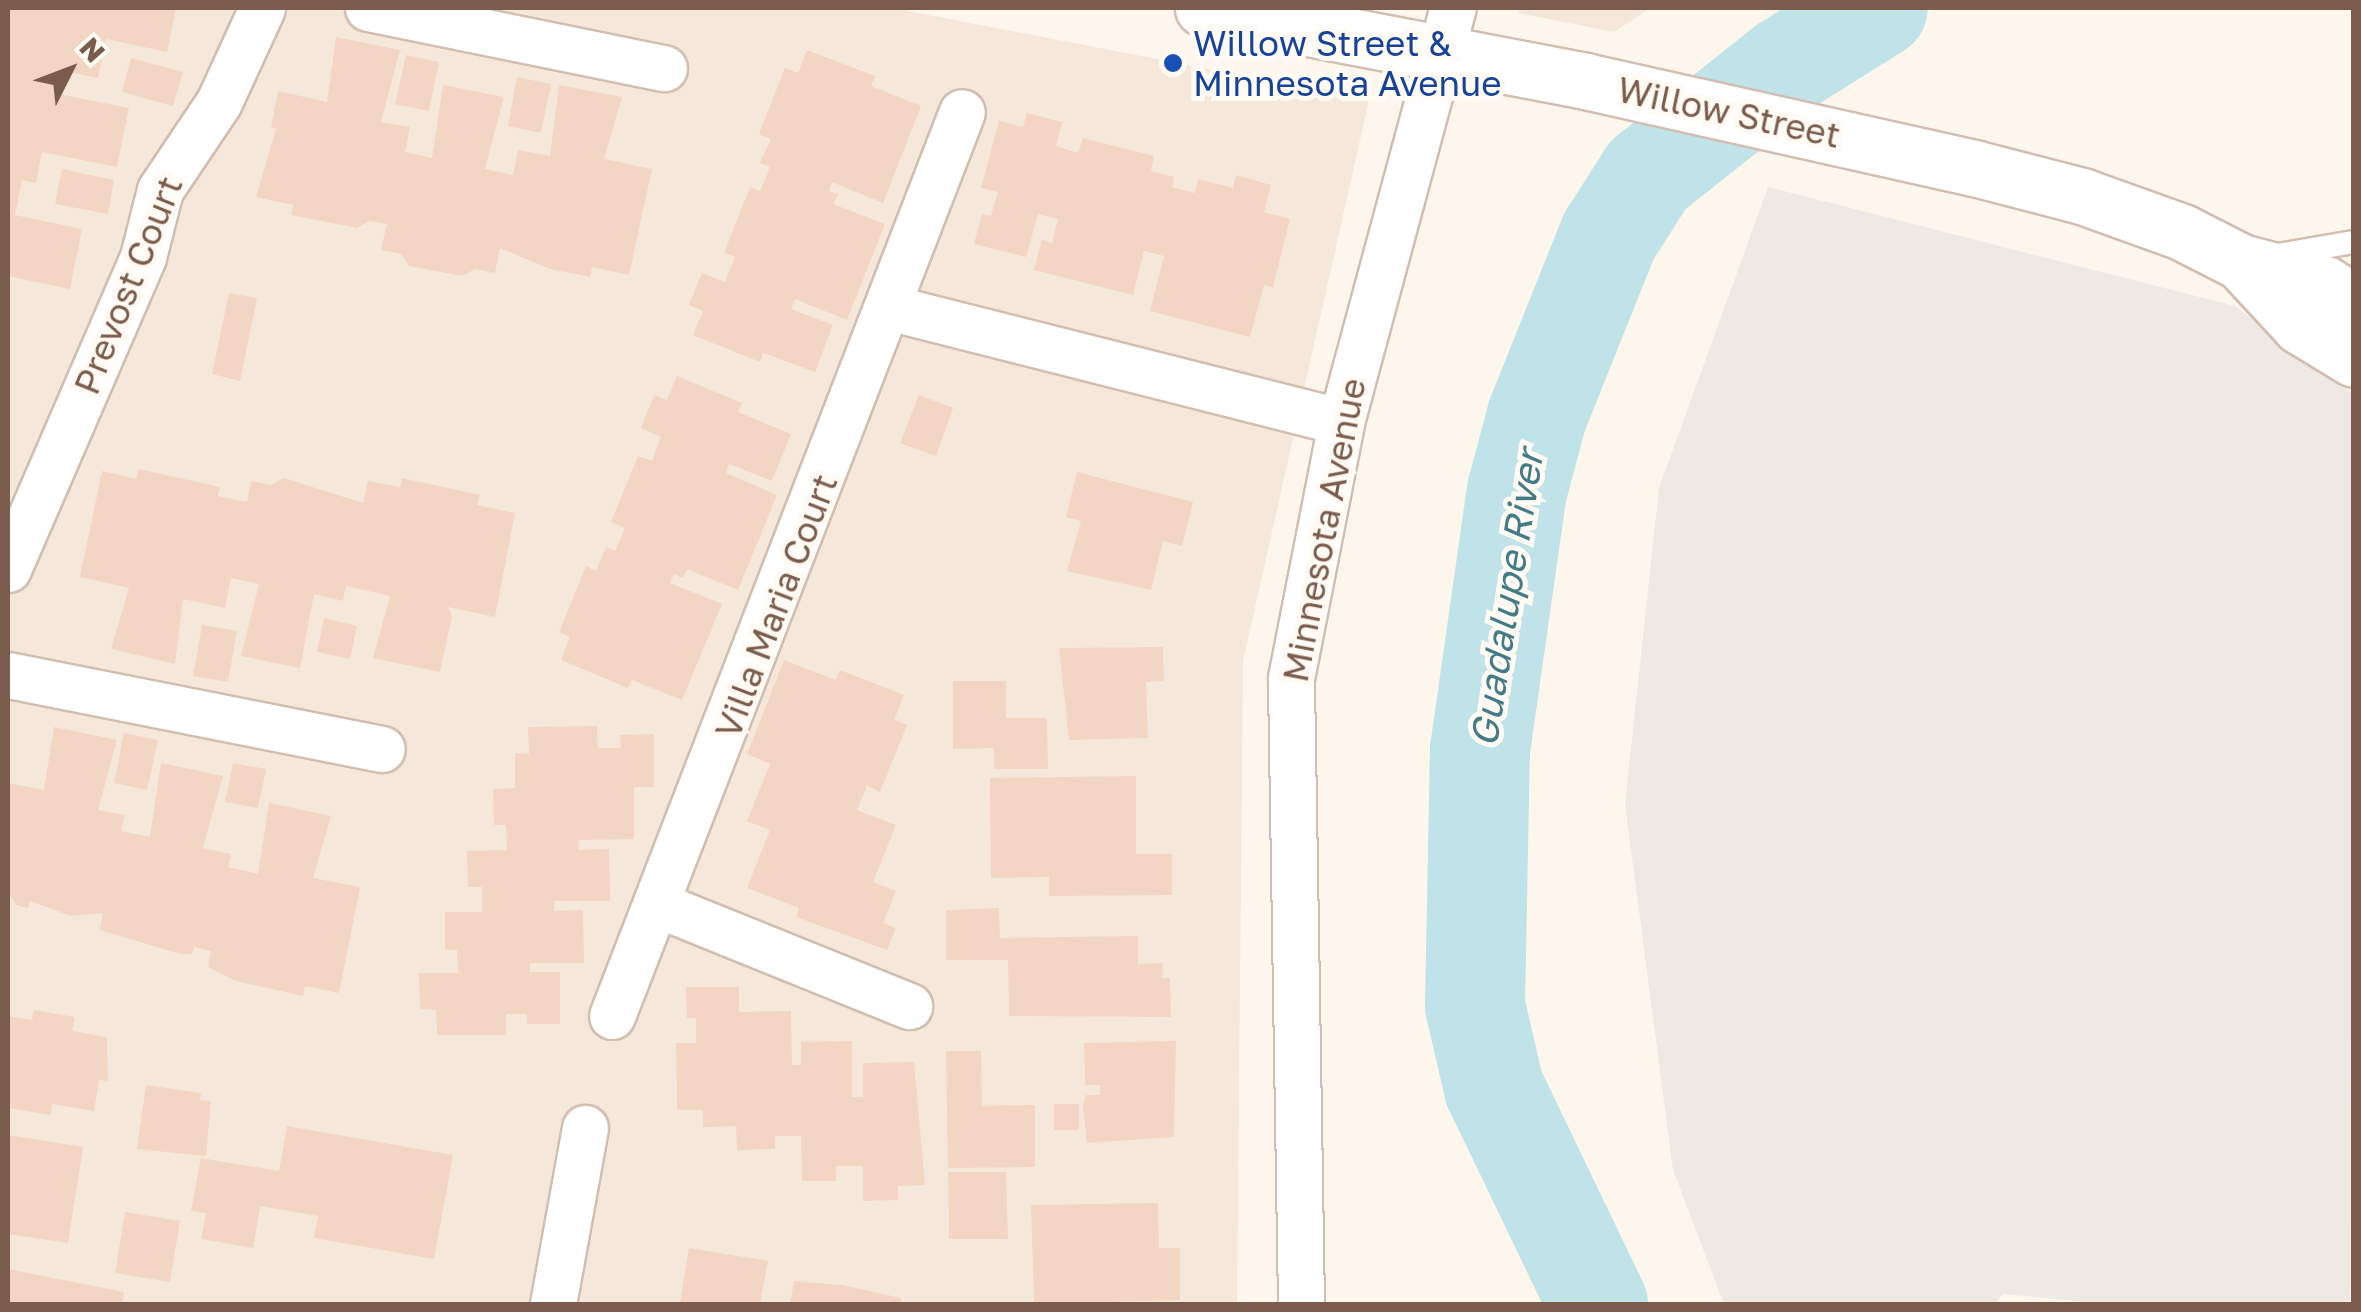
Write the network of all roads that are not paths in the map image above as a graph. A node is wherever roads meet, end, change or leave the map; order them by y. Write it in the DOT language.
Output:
graph roads {
  1 [pos="262,8"];
  2 [pos="368,8"];
  3 [pos="1204,8"];
  4 [pos="1287,16"];
  5 [pos="1446,32"];
  6 [pos="664,68"];
  7 [pos="962,112"];
  8 [pos="2354,242"];
  9 [pos="2240,262"];
  10 [pos="2354,302"];
  11 [pos="892,308"];
  12 [pos="2354,360"];
  13 [pos="1341,422"];
  14 [pos="8,569"];
  15 [pos="8,675"];
  16 [pos="382,749"];
  17 [pos="660,904"];
  18 [pos="908,1006"];
  19 [pos="612,1016"];
  20 [pos="585,1128"];
  21 [pos="553,1304"];
  22 [pos="1301,1304"];
  1 -- 14 [label="street, Prevost Court"];
  2 -- 6 [label="street"];
  3 -- 4 [label="main road, Willow Street"];
  4 -- 5 [label="main road, Willow Street"];
  5 -- 9 [label="main road, Willow Street"];
  5 -- 13 [label="street, Minnesota Avenue"];
  7 -- 11 [label="street, Villa Maria Court"];
  8 -- 9 [label="lane"];
  9 -- 10 [label="main road, Willow Street"];
  9 -- 12 [label="main road, Willow Street"];
  11 -- 13 [label="street"];
  11 -- 17 [label="street, Villa Maria Court"];
  13 -- 22 [label="street, Minnesota Avenue"];
  15 -- 16 [label="street"];
  17 -- 18 [label="street"];
  17 -- 19 [label="street, Villa Maria Court"];
  20 -- 21 [label="street"];
}
